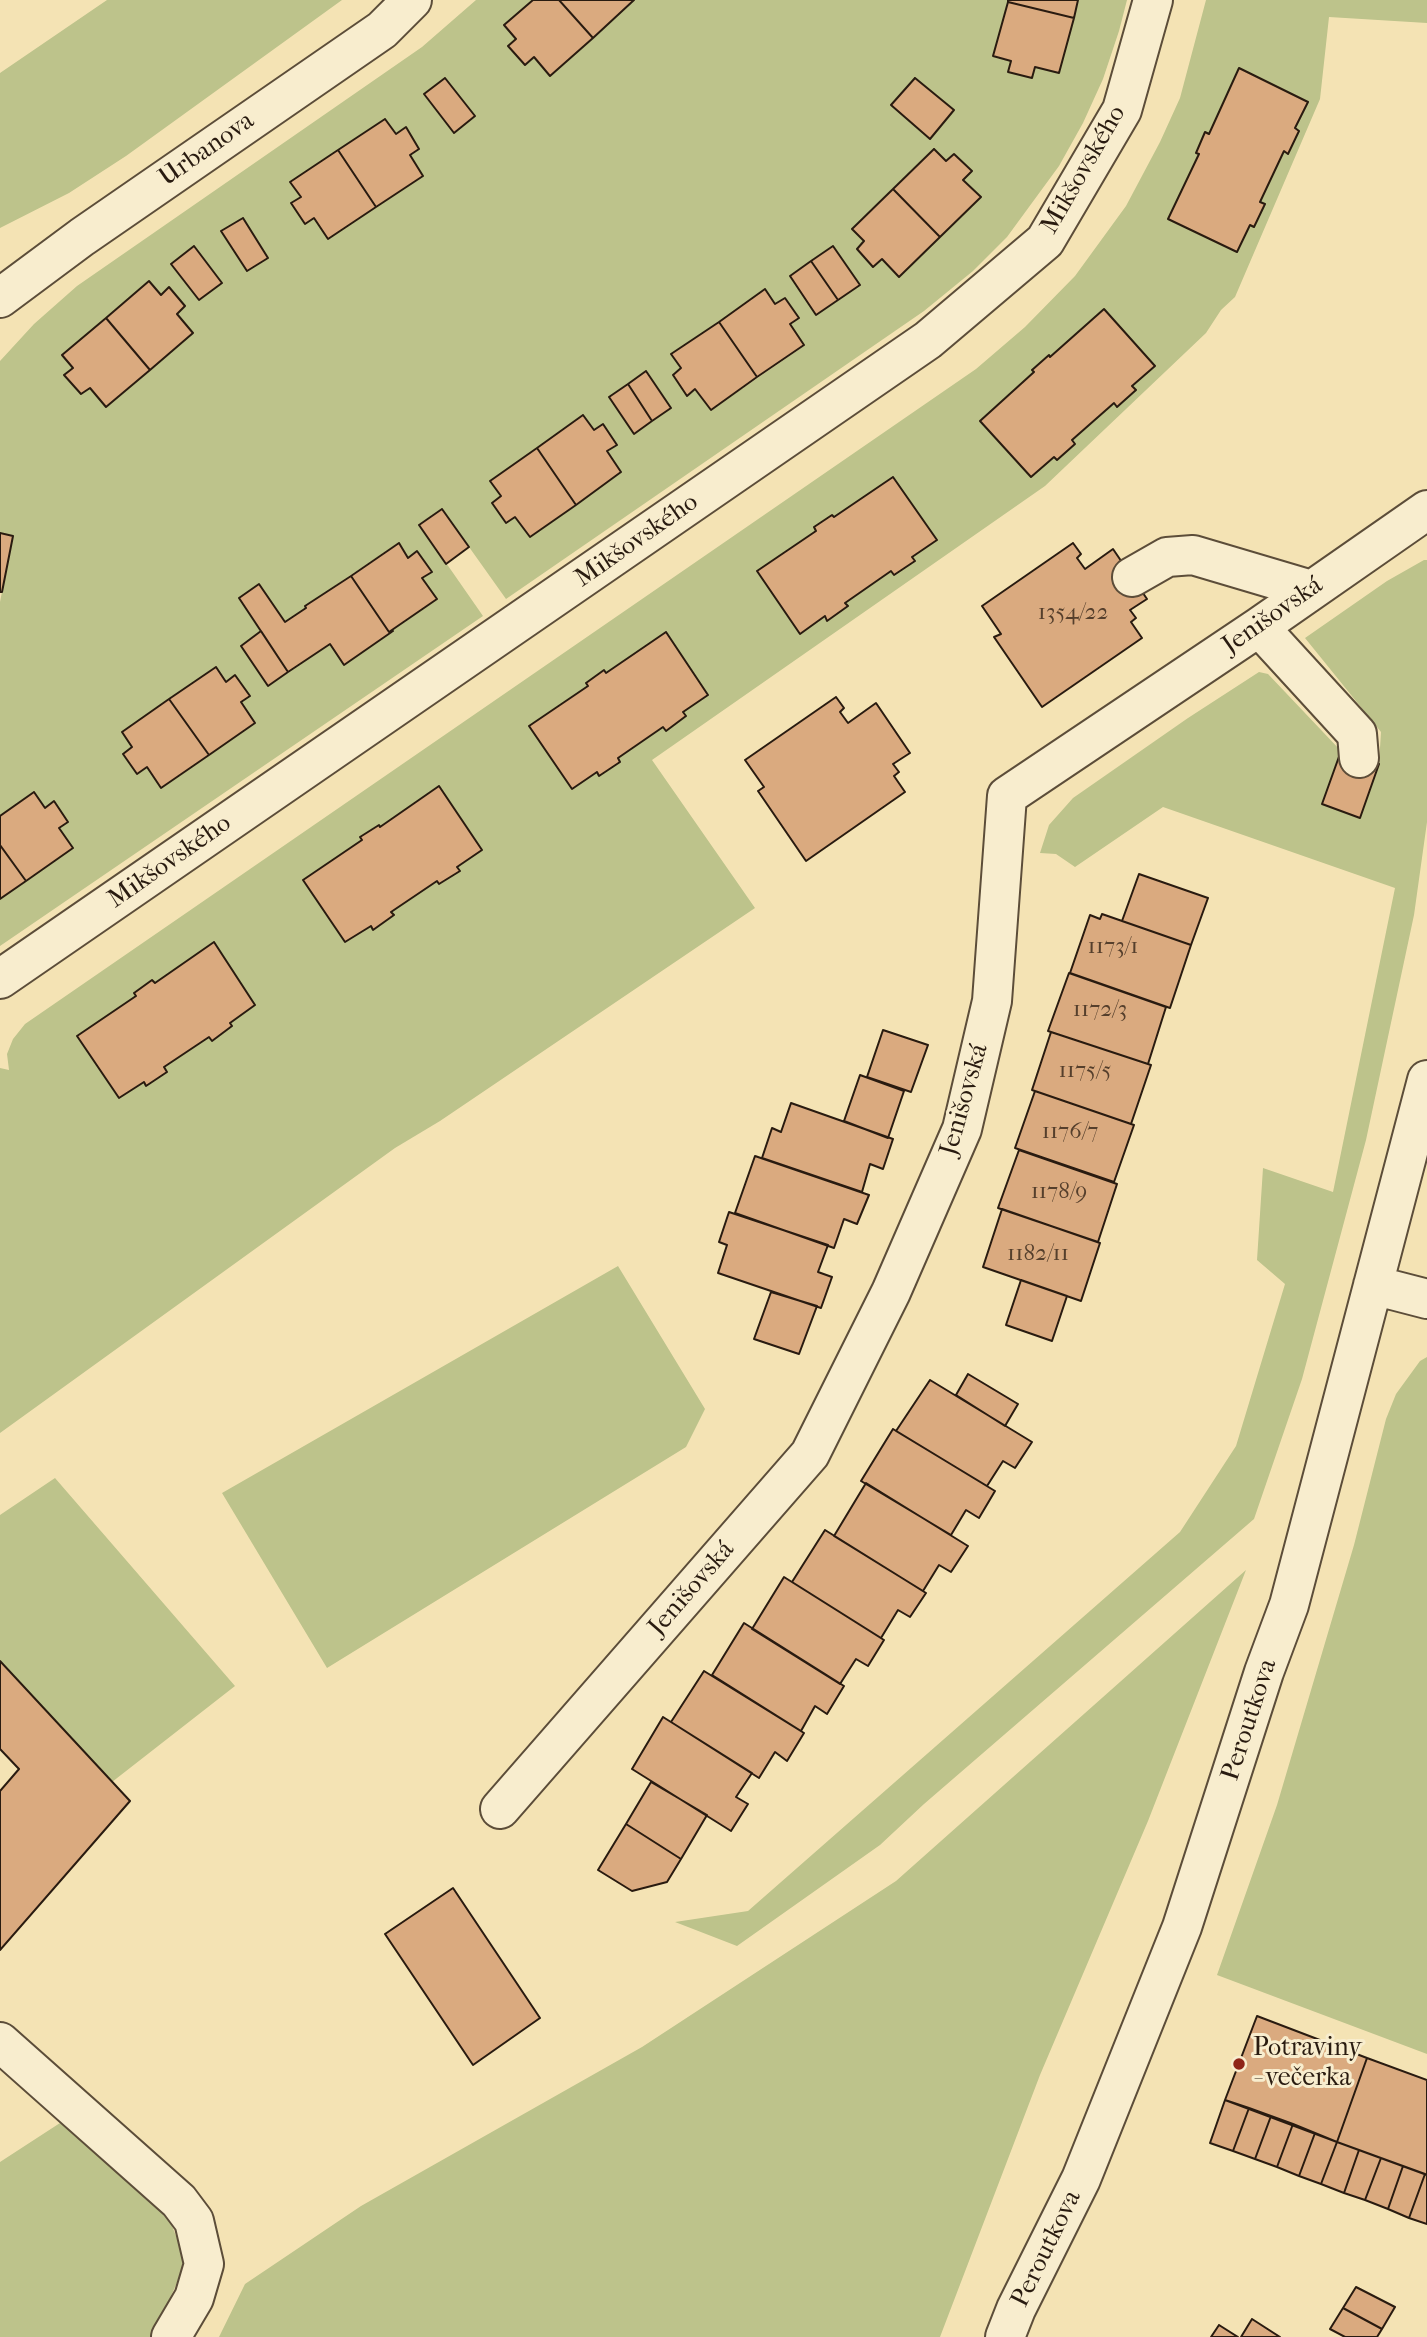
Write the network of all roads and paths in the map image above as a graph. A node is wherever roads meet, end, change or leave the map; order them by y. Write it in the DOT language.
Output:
graph roads {
  1 [pos="412,0"];
  2 [pos="1153,0"];
  3 [pos="0,298"];
  4 [pos="1427,510"];
  5 [pos="1132,577"];
  6 [pos="1311,590"];
  7 [pos="1259,627"];
  8 [pos="1359,758"];
  9 [pos="0,979"];
  10 [pos="1427,1080"];
  11 [pos="1373,1285"];
  12 [pos="1427,1299"];
  13 [pos="500,1809"];
  14 [pos="0,2042"];
  15 [pos="171,2337"];
  16 [pos="1005,2337"];
  1 -- 3 [label="street, Urbanova"];
  2 -- 9 [label="street, Mikšovského"];
  4 -- 6 [label="street, Jenišovská"];
  5 -- 6 [label="street"];
  6 -- 7 [label="street, Jenišovská"];
  7 -- 8 [label="street"];
  7 -- 13 [label="street, Jenišovská"];
  10 -- 11 [label="street, Peroutkova"];
  11 -- 12 [label="street"];
  11 -- 16 [label="street, Peroutkova"];
  14 -- 15 [label="street"];
}
